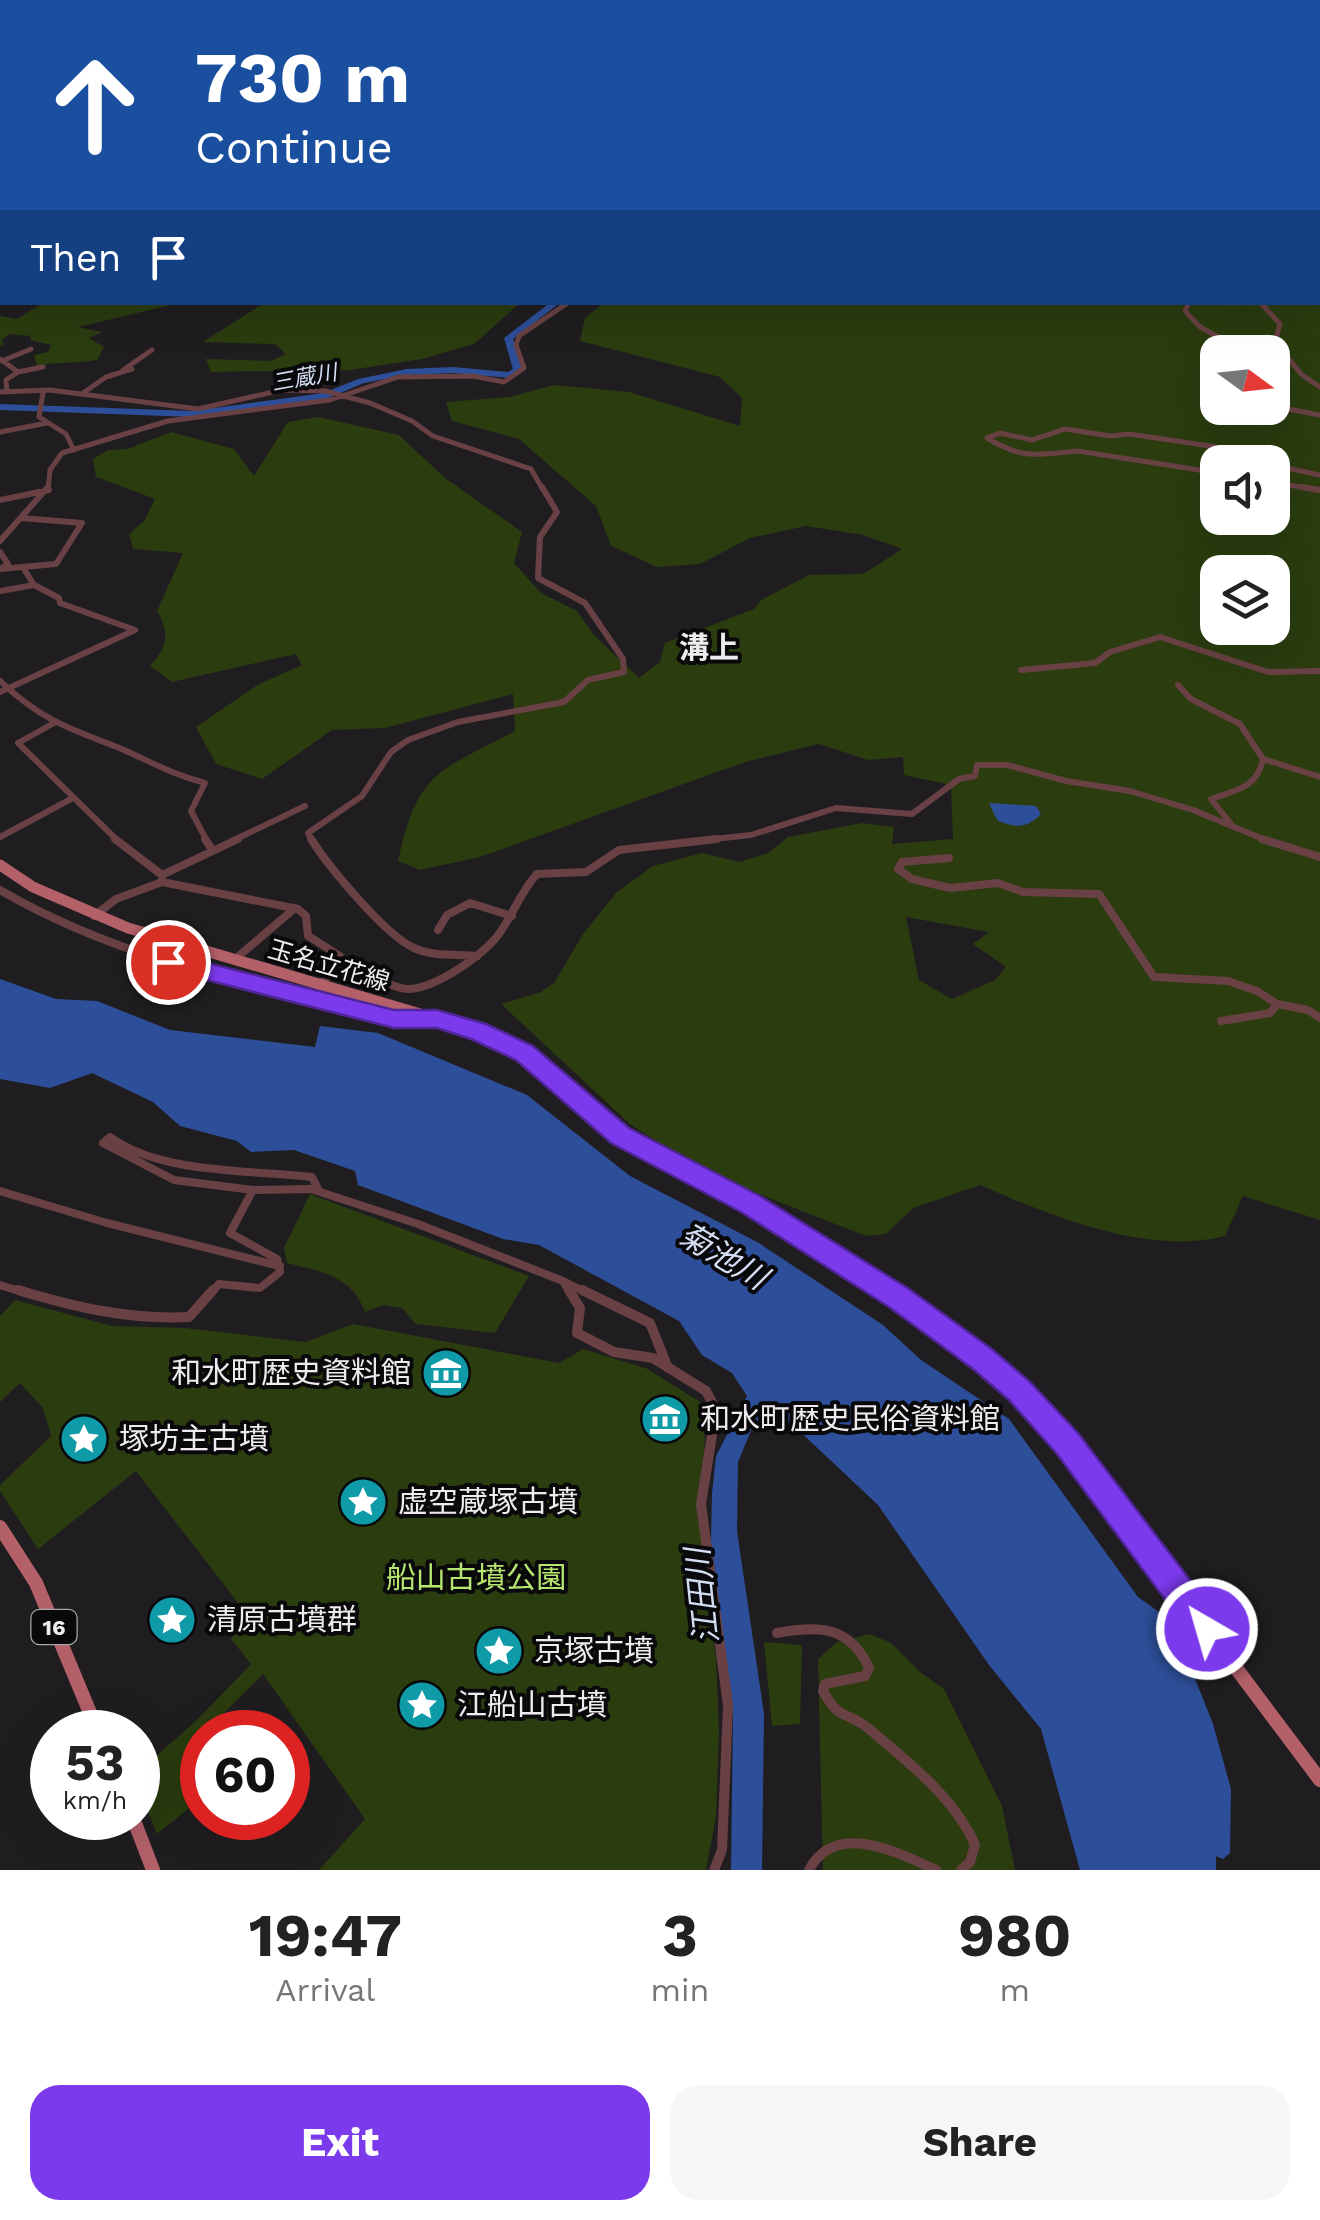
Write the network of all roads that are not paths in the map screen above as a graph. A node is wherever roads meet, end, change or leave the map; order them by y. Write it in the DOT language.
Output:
graph roads {
  1 [pos="565,305"];
  2 [pos="1188,305"];
  3 [pos="1263,305"];
  4 [pos="1215,335"];
  5 [pos="31,349"];
  6 [pos="152,350"];
  7 [pos="1,360"];
  8 [pos="43,367"];
  9 [pos="124,370"];
  10 [pos="132,370"];
  11 [pos="18,372"];
  12 [pos="1320,388"];
  13 [pos="4,392"];
  14 [pos="43,393"];
  15 [pos="83,393"];
  16 [pos="335,394"];
  17 [pos="1290,409"];
  18 [pos="1320,415"];
  19 [pos="47,423"];
  20 [pos="0,432"];
  21 [pos="1203,445"];
  22 [pos="74,450"];
  23 [pos="1200,468"];
  24 [pos="1290,469"];
  25 [pos="1320,475"];
  26 [pos="1290,485"];
  27 [pos="48,490"];
  28 [pos="1320,490"];
  29 [pos="0,500"];
  30 [pos="21,518"];
  31 [pos="0,542"];
  32 [pos="0,552"];
  33 [pos="0,569"];
  34 [pos="24,569"];
  35 [pos="34,585"];
  36 [pos="0,591"];
  37 [pos="1021,670"];
  38 [pos="1320,672"];
  39 [pos="0,680"];
  40 [pos="1178,684"];
  41 [pos="10,687"];
  42 [pos="0,692"];
  43 [pos="54,723"];
  44 [pos="1263,759"];
  45 [pos="1320,777"];
  46 [pos="71,799"];
  47 [pos="304,806"];
  48 [pos="1232,826"];
  49 [pos="0,837"];
  50 [pos="211,848"];
  51 [pos="1320,857"];
  52 [pos="949,858"];
  53 [pos="0,866"];
  54 [pos="162,878"];
  55 [pos="0,890"];
  56 [pos="295,908"];
  57 [pos="94,916"];
  58 [pos="512,916"];
  59 [pos="438,930"];
  60 [pos="477,956"];
  61 [pos="349,960"];
  62 [pos="233,961"];
  63 [pos="318,985"];
  64 [pos="1277,1004"];
  65 [pos="1320,1018"];
  66 [pos="437,1019"];
  67 [pos="1222,1021"];
  68 [pos="0,1190"];
  69 [pos="253,1190"];
  70 [pos="318,1192"];
  71 [pos="280,1266"];
  72 [pos="563,1281"];
  73 [pos="0,1285"];
  74 [pos="668,1368"];
  75 [pos="0,1527"];
  76 [pos="777,1632"];
  77 [pos="89,1710"];
  78 [pos="1320,1780"];
  79 [pos="141,1840"];
  80 [pos="153,1870"];
  81 [pos="714,1870"];
  82 [pos="809,1870"];
  83 [pos="936,1870"];
  84 [pos="961,1870"];
  1 -- 16 [label="street"];
  2 -- 4 [label="street"];
  3 -- 12 [label="street"];
  5 -- 7 [label="street"];
  6 -- 9 [label="street"];
  7 -- 11 [label="street"];
  8 -- 11 [label="street"];
  9 -- 10 [label="street"];
  9 -- 15 [label="street"];
  11 -- 13 [label="street"];
  13 -- 14 [label="street"];
  14 -- 15 [label="street"];
  14 -- 19 [label="street"];
  15 -- 16 [label="street"];
  16 -- 22 [label="street"];
  16 -- 60 [label="street"];
  17 -- 18 [label="street"];
  19 -- 20 [label="street"];
  19 -- 22 [label="street"];
  21 -- 23 [label="street"];
  22 -- 27 [label="street"];
  24 -- 25 [label="street"];
  26 -- 28 [label="street"];
  27 -- 29 [label="street"];
  27 -- 30 [label="street"];
  30 -- 31 [label="street"];
  30 -- 34 [label="street"];
  32 -- 33 [label="street"];
  33 -- 34 [label="street"];
  34 -- 35 [label="street"];
  35 -- 36 [label="street"];
  35 -- 41 [label="street"];
  37 -- 38 [label="street"];
  39 -- 41 [label="street"];
  40 -- 44 [label="street"];
  41 -- 42 [label="street"];
  41 -- 43 [label="street"];
  43 -- 46 [label="street"];
  43 -- 50 [label="street"];
  44 -- 45 [label="street"];
  44 -- 48 [label="street"];
  46 -- 49 [label="street"];
  46 -- 54 [label="street"];
  47 -- 50 [label="street"];
  48 -- 51 [label="street"];
  48 -- 58 [label="street"];
  50 -- 54 [label="street"];
  52 -- 64 [label="street"];
  53 -- 57 [label="main road, 玉名立花線"];
  54 -- 56 [label="street"];
  54 -- 57 [label="street"];
  55 -- 66 [label="street"];
  56 -- 61 [label="street"];
  56 -- 62 [label="street"];
  57 -- 62 [label="main road, 玉名立花線"];
  58 -- 59 [label="street"];
  58 -- 60 [label="street"];
  60 -- 61 [label="street"];
  61 -- 63 [label="street"];
  62 -- 63 [label="main road, 玉名立花線"];
  63 -- 66 [label="main road, 玉名立花線"];
  64 -- 65 [label="street"];
  64 -- 67 [label="street"];
  66 -- 78 [label="main road, 玉名立花線"];
  68 -- 71 [label="street"];
  69 -- 70 [label="street"];
  69 -- 70 [label="street"];
  69 -- 71 [label="street"];
  70 -- 72 [label="street"];
  71 -- 73 [label="street"];
  72 -- 74 [label="street"];
  72 -- 74 [label="street"];
  74 -- 81 [label="street"];
  75 -- 77 [label="main road, 16"];
  76 -- 84 [label="street"];
  79 -- 80 [label="main road"];
  82 -- 83 [label="street"];
}
